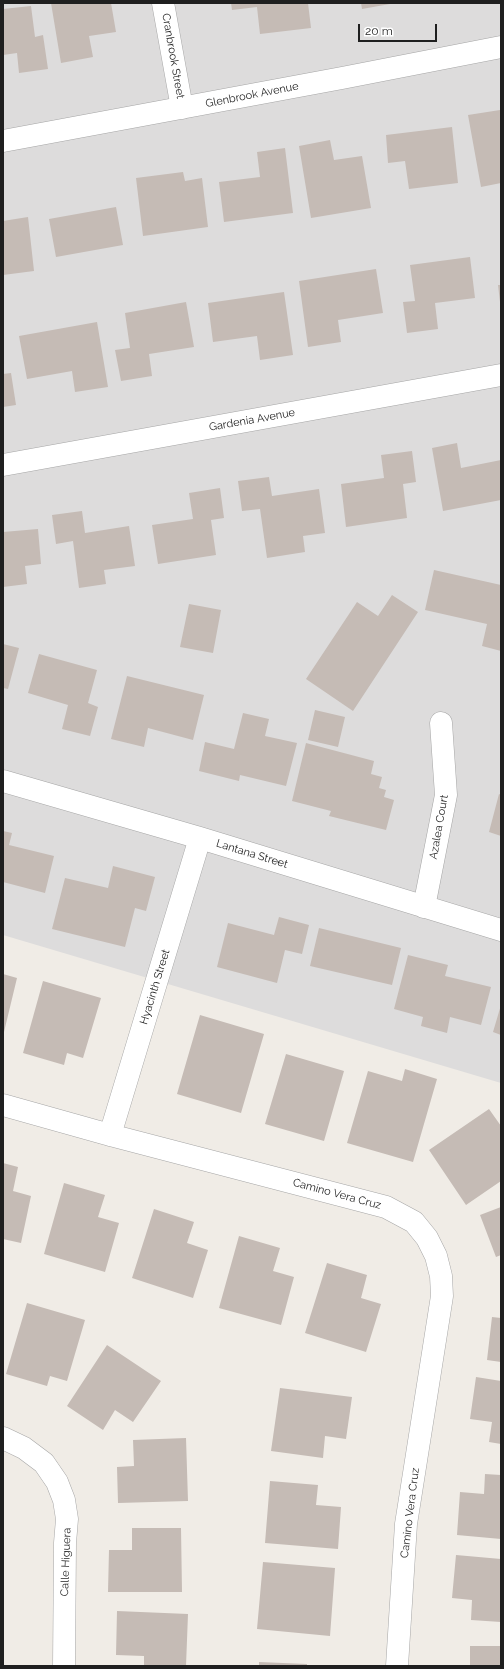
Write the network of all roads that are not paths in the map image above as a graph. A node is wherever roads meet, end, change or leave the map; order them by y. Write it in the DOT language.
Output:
graph roads {
  1 [pos="163,3"];
  2 [pos="501,47"];
  3 [pos="182,108"];
  4 [pos="3,141"];
  5 [pos="501,375"];
  6 [pos="3,465"];
  7 [pos="441,723"];
  8 [pos="3,781"];
  9 [pos="200,838"];
  10 [pos="424,907"];
  11 [pos="501,930"];
  12 [pos="3,1105"];
  13 [pos="110,1135"];
  14 [pos="3,1438"];
  15 [pos="64,1666"];
  16 [pos="397,1666"];
  1 -- 3 [label="street, Cranbrook Street"];
  2 -- 3 [label="street, Glenbrook Avenue"];
  3 -- 4 [label="street, Glenbrook Avenue"];
  5 -- 6 [label="street, Gardenia Avenue"];
  7 -- 10 [label="street, Azalea Court"];
  8 -- 9 [label="street, Lantana Street"];
  9 -- 10 [label="street, Lantana Street"];
  9 -- 13 [label="street, Hyacinth Street"];
  10 -- 11 [label="street, Lantana Street"];
  12 -- 13 [label="street, Camino Vera Cruz"];
  13 -- 16 [label="street, Camino Vera Cruz"];
  14 -- 15 [label="street, Calle Higuera"];
}
